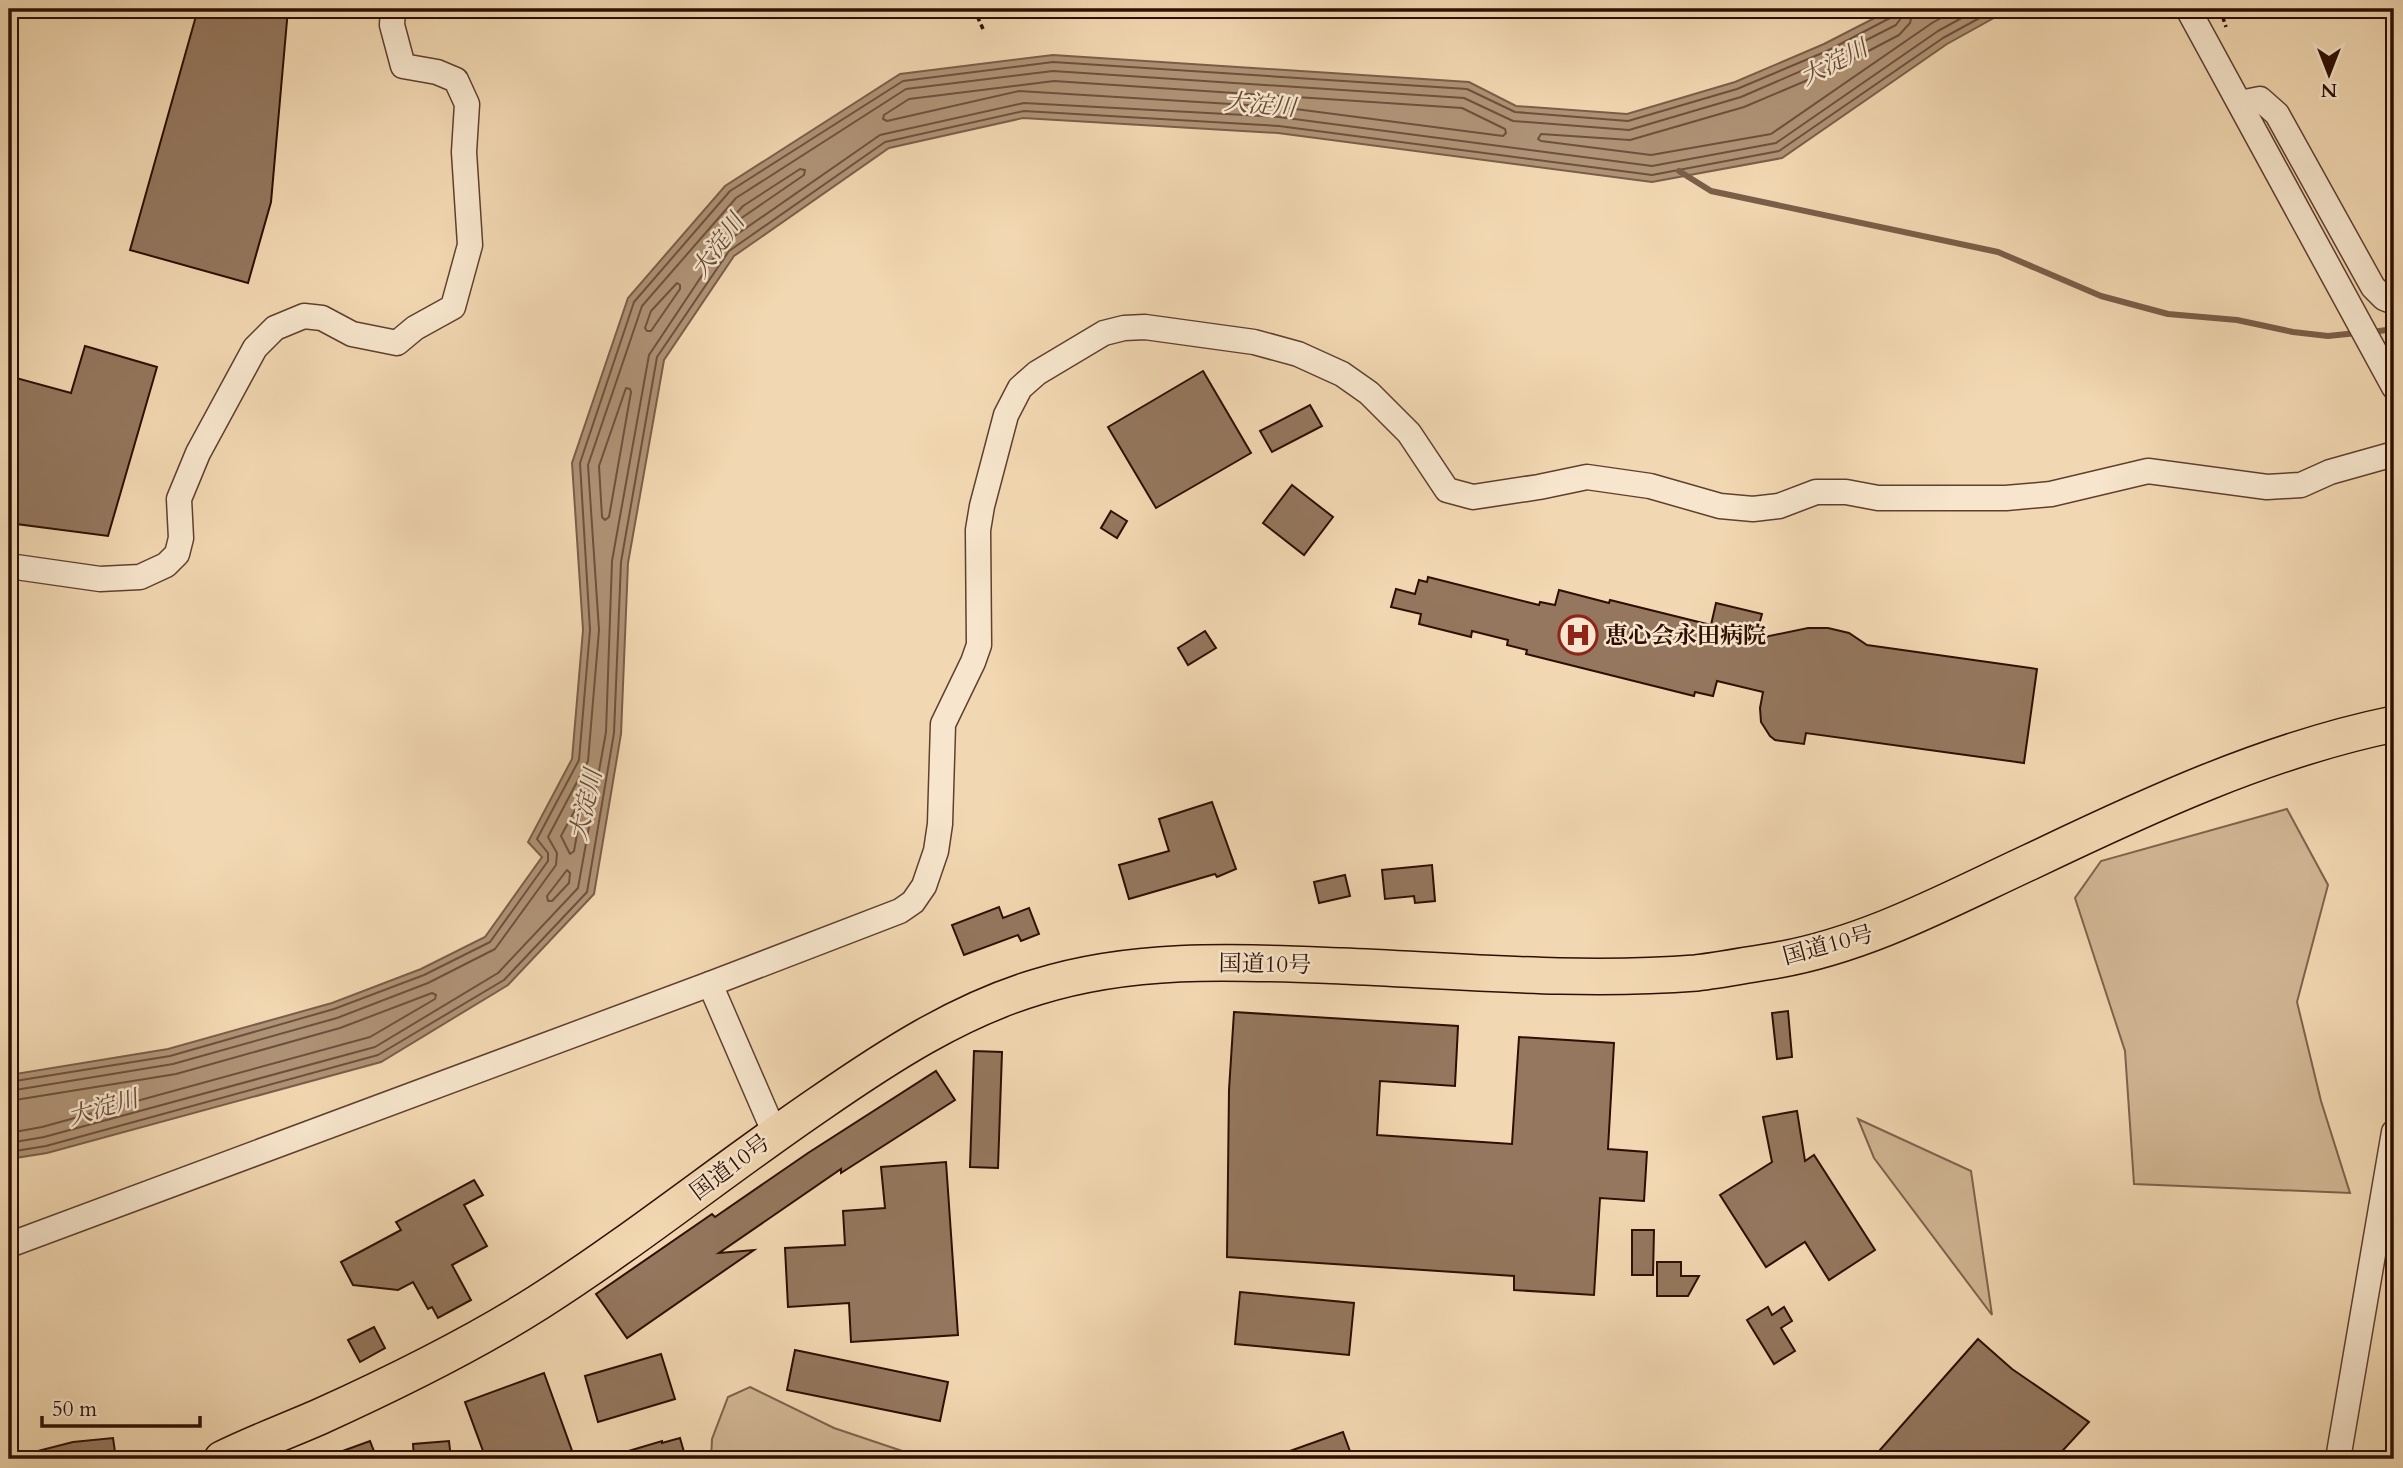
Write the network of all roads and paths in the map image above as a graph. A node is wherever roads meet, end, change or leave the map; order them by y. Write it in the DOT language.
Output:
graph roads {
  1 [pos="393,9"];
  2 [pos="974,9"];
  3 [pos="2188,9"];
  4 [pos="983,29"];
  5 [pos="2240,103"];
  6 [pos="2394,302"];
  7 [pos="2393,385"];
  8 [pos="2394,454"];
  9 [pos="9,566"];
  10 [pos="2394,724"];
  11 [pos="710,984"];
  12 [pos="2394,1132"];
  13 [pos="775,1134"];
  14 [pos="2388,1200"];
  15 [pos="9,1245"];
  16 [pos="222,1459"];
  17 [pos="2338,1459"];
  1 -- 9 [label="street"];
  2 -- 4 [label="path"];
  3 -- 5 [label="street"];
  5 -- 6 [label="street"];
  5 -- 7 [label="street"];
  8 -- 11 [label="street"];
  10 -- 13 [label="highway, 国道10号"];
  11 -- 13 [label="street"];
  11 -- 15 [label="street"];
  12 -- 14 [label="street"];
  13 -- 16 [label="highway, 国道10号"];
  14 -- 17 [label="street"];
}
